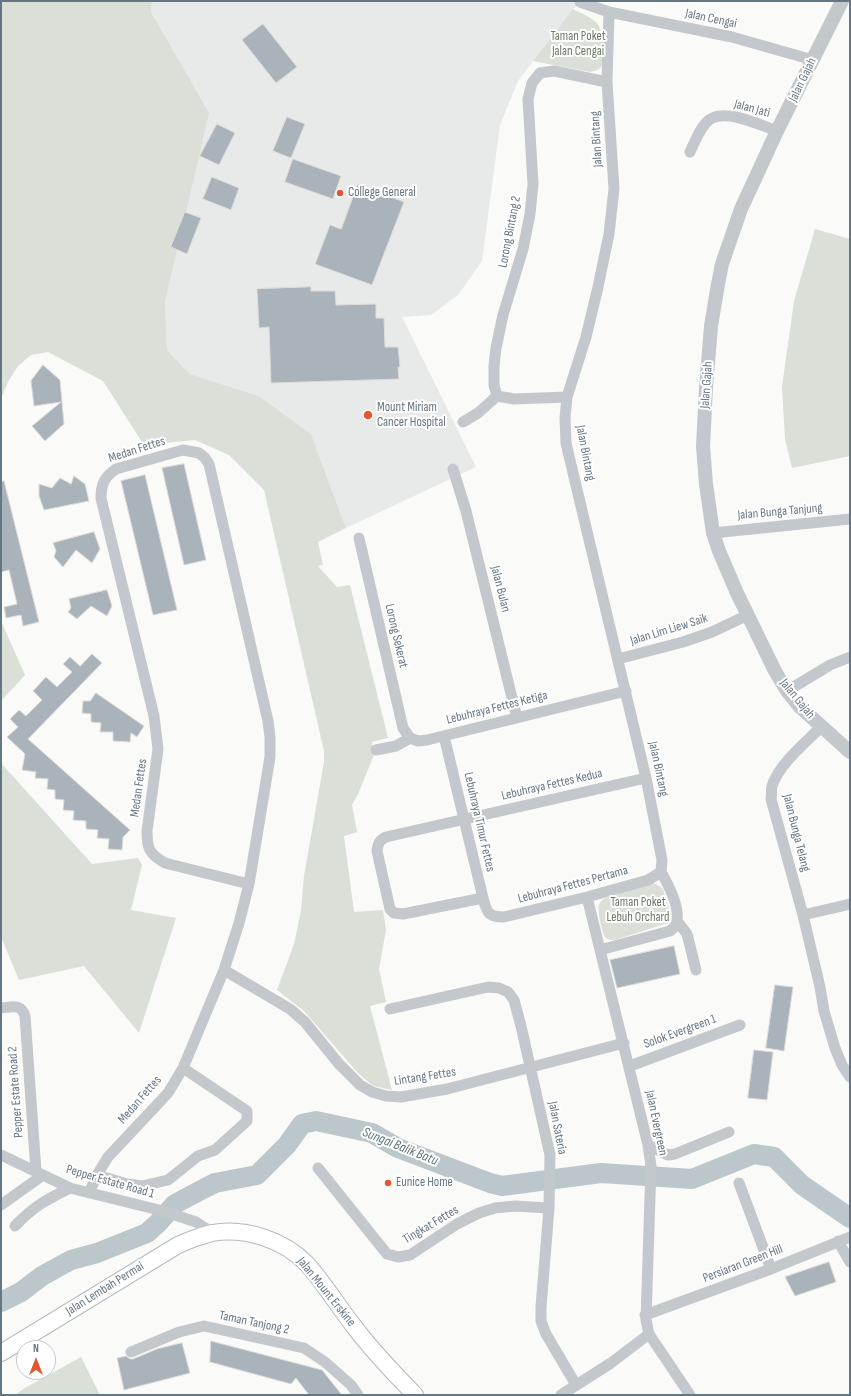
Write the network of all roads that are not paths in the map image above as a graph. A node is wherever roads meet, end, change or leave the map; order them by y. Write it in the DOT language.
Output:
graph roads {
  1 [pos="842,1"];
  2 [pos="580,2"];
  3 [pos="609,12"];
  4 [pos="813,60"];
  5 [pos="608,82"];
  6 [pos="778,131"];
  7 [pos="690,152"];
  8 [pos="497,396"];
  9 [pos="567,397"];
  10 [pos="463,422"];
  11 [pos="453,469"];
  12 [pos="850,519"];
  13 [pos="713,533"];
  14 [pos="359,538"];
  15 [pos="748,615"];
  16 [pos="850,657"];
  17 [pos="618,659"];
  18 [pos="626,690"];
  19 [pos="787,691"];
  20 [pos="517,718"];
  21 [pos="821,728"];
  22 [pos="444,736"];
  23 [pos="410,738"];
  24 [pos="376,750"];
  25 [pos="850,752"];
  26 [pos="646,778"];
  27 [pos="464,819"];
  28 [pos="662,872"];
  29 [pos="249,884"];
  30 [pos="587,897"];
  31 [pos="483,898"];
  32 [pos="850,904"];
  33 [pos="490,914"];
  34 [pos="803,915"];
  35 [pos="677,921"];
  36 [pos="600,950"];
  37 [pos="224,970"];
  38 [pos="696,970"];
  39 [pos="1,1008"];
  40 [pos="390,1009"];
  41 [pos="740,1025"];
  42 [pos="624,1043"];
  43 [pos="630,1066"];
  44 [pos="183,1068"];
  45 [pos="530,1068"];
  46 [pos="850,1077"];
  47 [pos="729,1132"];
  48 [pos="648,1145"];
  49 [pos="1,1154"];
  50 [pos="318,1168"];
  51 [pos="39,1173"];
  52 [pos="97,1175"];
  53 [pos="739,1183"];
  54 [pos="70,1188"];
  55 [pos="89,1193"];
  56 [pos="1,1204"];
  57 [pos="549,1208"];
  58 [pos="15,1226"];
  59 [pos="213,1233"];
  60 [pos="845,1239"];
  61 [pos="850,1262"];
  62 [pos="771,1269"];
  63 [pos="645,1315"];
  64 [pos="649,1334"];
  65 [pos="3,1350"];
  66 [pos="131,1352"];
  67 [pos="576,1385"];
  68 [pos="358,1395"];
  69 [pos="415,1395"];
  70 [pos="561,1395"];
  71 [pos="690,1395"];
  1 -- 4 [label="street, Jalan Gajah"];
  2 -- 3 [label="street, Jalan Cengai"];
  3 -- 4 [label="street, Jalan Cengai"];
  3 -- 5 [label="street, Jalan Bintang"];
  4 -- 6 [label="street, Jalan Gajah"];
  5 -- 8 [label="street, Lorong Bintang 2"];
  5 -- 9 [label="street, Jalan Bintang"];
  6 -- 7 [label="street, Jalan Jati"];
  6 -- 13 [label="street, Jalan Gajah"];
  8 -- 9 [label="street"];
  8 -- 10 [label="street"];
  9 -- 17 [label="street, Jalan Bintang"];
  11 -- 20 [label="street, Jalan Bulan"];
  12 -- 13 [label="street, Jalan Bunga Tanjung"];
  13 -- 15 [label="street, Jalan Gajah"];
  14 -- 23 [label="street, Lorong Sekerat"];
  15 -- 17 [label="street, Jalan Lim Liew Saik"];
  15 -- 19 [label="street, Jalan Gajah"];
  16 -- 19 [label="street"];
  17 -- 18 [label="street, Jalan Bintang"];
  18 -- 20 [label="street, Lebuhraya Fettes Ketiga"];
  18 -- 26 [label="street, Jalan Bintang"];
  19 -- 21 [label="street, Jalan Gajah"];
  20 -- 22 [label="street, Lebuhraya Fettes Ketiga"];
  21 -- 25 [label="street, Jalan Gajah"];
  21 -- 34 [label="street, Jalan Bunga Telang"];
  22 -- 23 [label="street, Lebuhraya Fettes Ketiga"];
  22 -- 27 [label="street, Lebuhraya Timur Fettes"];
  23 -- 24 [label="street"];
  26 -- 27 [label="street, Lebuhraya Fettes Kedua"];
  26 -- 28 [label="street, Jalan Bintang"];
  27 -- 31 [label="street, Lebuhraya Timur Fettes"];
  27 -- 31 [label="street, Lebuhraya Fettes Kedua"];
  28 -- 30 [label="street, Lebuhraya Fettes Pertama"];
  28 -- 35 [label="street, Jalan Bintang"];
  29 -- 29 [label="street, Medan Fettes"];
  29 -- 37 [label="street, Medan Fettes"];
  30 -- 33 [label="street, Lebuhraya Fettes Pertama"];
  30 -- 36 [label="street, Jalan Evergreen"];
  31 -- 33 [label="street, Lebuhraya Timur Fettes"];
  32 -- 34 [label="street"];
  34 -- 46 [label="street, Jalan Bunga Telang"];
  35 -- 36 [label="street"];
  35 -- 38 [label="street"];
  36 -- 42 [label="street, Jalan Evergreen"];
  37 -- 44 [label="street, Medan Fettes"];
  37 -- 45 [label="street, Lintang Fettes"];
  39 -- 51 [label="street, Pepper Estate Road 2"];
  40 -- 45 [label="street, Jalan Sateria"];
  41 -- 43 [label="street, Solok Evergreen 1"];
  42 -- 43 [label="street, Jalan Evergreen"];
  42 -- 45 [label="street, Lintang Fettes"];
  43 -- 48 [label="street, Jalan Evergreen"];
  44 -- 52 [label="street, Medan Fettes"];
  44 -- 52 [label="street"];
  45 -- 57 [label="street, Jalan Sateria"];
  47 -- 48 [label="street"];
  48 -- 63 [label="street, Jalan Evergreen"];
  49 -- 51 [label="street, Pepper Estate Road 1"];
  50 -- 57 [label="street, Tingkat Fettes"];
  51 -- 54 [label="street, Pepper Estate Road 1"];
  51 -- 56 [label="street"];
  52 -- 55 [label="street, Medan Fettes"];
  53 -- 62 [label="street"];
  54 -- 55 [label="street, Pepper Estate Road 1"];
  54 -- 58 [label="street"];
  55 -- 59 [label="street, Pepper Estate Road 1"];
  57 -- 67 [label="street, Jalan Sateria"];
  59 -- 65 [label="main road, Jalan Lembah Permai"];
  59 -- 69 [label="main road, Jalan Mount Erskine"];
  60 -- 61 [label="street"];
  60 -- 62 [label="street, Persiaran Green Hill"];
  62 -- 63 [label="street, Persiaran Green Hill"];
  63 -- 64 [label="street, Jalan Evergreen"];
  64 -- 67 [label="street"];
  64 -- 71 [label="street, Jalan Evergreen"];
  66 -- 68 [label="street, Taman Tanjong 2"];
  67 -- 70 [label="street"];
}
